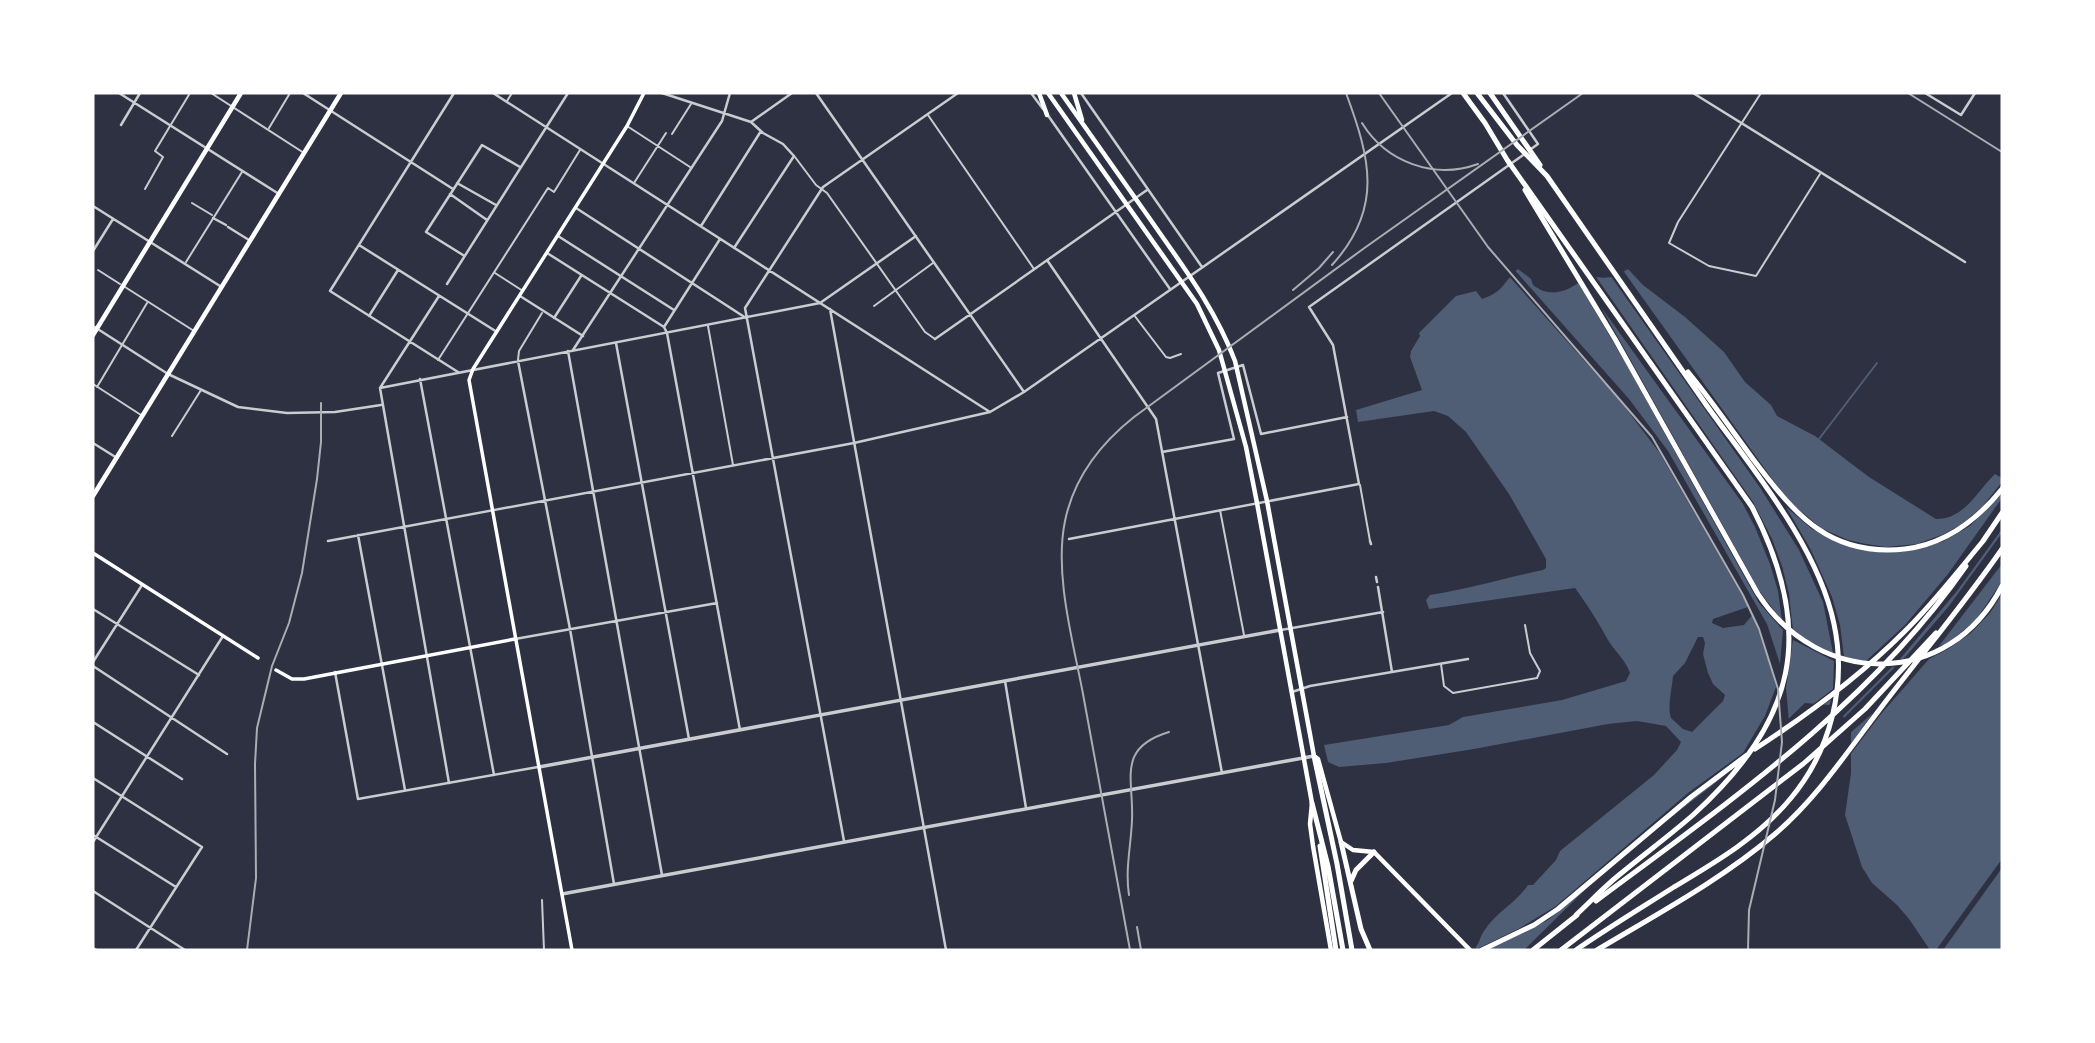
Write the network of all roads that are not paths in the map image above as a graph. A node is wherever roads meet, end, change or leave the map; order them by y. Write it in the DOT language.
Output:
graph roads {
  1 [pos="119,93"];
  2 [pos="139,93"];
  3 [pos="190,93"];
  4 [pos="211,93"];
  5 [pos="241,93"];
  6 [pos="290,93"];
  7 [pos="303,93"];
  8 [pos="341,93"];
  9 [pos="454,93"];
  10 [pos="493,93"];
  11 [pos="512,93"];
  12 [pos="568,93"];
  13 [pos="644,93"];
  14 [pos="663,93"];
  15 [pos="730,93"];
  16 [pos="792,93"];
  17 [pos="816,93"];
  18 [pos="958,93"];
  19 [pos="1031,93"];
  20 [pos="1039,93"];
  21 [pos="1048,93"];
  22 [pos="1061,93"];
  23 [pos="1074,93"];
  24 [pos="1081,93"];
  25 [pos="1452,93"];
  26 [pos="1463,93"];
  27 [pos="1478,93"];
  28 [pos="1490,93"];
  29 [pos="1503,93"];
  30 [pos="1693,93"];
  31 [pos="1761,93"];
  32 [pos="1925,93"];
  33 [pos="1975,93"];
  34 [pos="134,102"];
  35 [pos="506,102"];
  36 [pos="691,103"];
  37 [pos="232,106"];
  38 [pos="330,110"];
  39 [pos="723,114"];
  40 [pos="928,114"];
  41 [pos="1047,115"];
  42 [pos="751,122"];
  43 [pos="1742,123"];
  44 [pos="1083,124"];
  45 [pos="121,125"];
  46 [pos="170,125"];
  47 [pos="627,126"];
  48 [pos="546,127"];
  49 [pos="268,130"];
  50 [pos="761,131"];
  51 [pos="666,133"];
  52 [pos="673,134"];
  53 [pos="658,146"];
  54 [pos="207,148"];
  55 [pos="581,149"];
  56 [pos="304,153"];
  57 [pos="794,156"];
  58 [pos="863,160"];
  59 [pos="410,161"];
  60 [pos="1508,161"];
  61 [pos="604,164"];
  62 [pos="520,167"];
  63 [pos="691,167"];
  64 [pos="243,171"];
  65 [pos="1820,173"];
  66 [pos="1547,176"];
  67 [pos="457,183"];
  68 [pos="634,184"];
  69 [pos="145,189"];
  70 [pos="453,189"];
  71 [pos="822,189"];
  72 [pos="1147,190"];
  73 [pos="279,194"];
  74 [pos="450,194"];
  75 [pos="191,203"];
  76 [pos="496,205"];
  77 [pos="667,205"];
  78 [pos="93,206"];
  79 [pos="576,208"];
  80 [pos="1116,212"];
  81 [pos="213,217"];
  82 [pos="113,219"];
  83 [pos="487,220"];
  84 [pos="701,226"];
  85 [pos="558,236"];
  86 [pos="916,236"];
  87 [pos="720,239"];
  88 [pos="250,241"];
  89 [pos="149,242"];
  90 [pos="359,245"];
  91 [pos="734,248"];
  92 [pos="639,249"];
  93 [pos="93,251"];
  94 [pos="547,253"];
  95 [pos="464,256"];
  96 [pos="1047,260"];
  97 [pos="934,262"];
  98 [pos="1965,262"];
  99 [pos="877,263"];
  100 [pos="185,264"];
  101 [pos="1202,267"];
  102 [pos="1035,269"];
  103 [pos="97,270"];
  104 [pos="398,270"];
  105 [pos="769,271"];
  106 [pos="494,273"];
  107 [pos="582,275"];
  108 [pos="621,276"];
  109 [pos="692,282"];
  110 [pos="447,284"];
  111 [pos="123,286"];
  112 [pos="221,287"];
  113 [pos="1170,289"];
  114 [pos="896,290"];
  115 [pos="521,293"];
  116 [pos="611,293"];
  117 [pos="439,296"];
  118 [pos="148,302"];
  119 [pos="820,303"];
  120 [pos="874,306"];
  121 [pos="674,310"];
  122 [pos="830,310"];
  123 [pos="544,311"];
  124 [pos="468,314"];
  125 [pos="970,314"];
  126 [pos="1134,314"];
  127 [pos="369,316"];
  128 [pos="554,318"];
  129 [pos="747,318"];
  130 [pos="708,325"];
  131 [pos="664,327"];
  132 [pos="95,328"];
  133 [pos="194,331"];
  134 [pos="497,332"];
  135 [pos="667,333"];
  136 [pos="93,335"];
  137 [pos="583,336"];
  138 [pos="1101,337"];
  139 [pos="935,338"];
  140 [pos="410,342"];
  141 [pos="616,342"];
  142 [pos="123,345"];
  143 [pos="571,351"];
  144 [pos="1181,354"];
  145 [pos="1672,354"];
  146 [pos="438,360"];
  147 [pos="518,361"];
  148 [pos="473,369"];
  149 [pos="458,372"];
  150 [pos="168,374"];
  151 [pos="420,379"];
  152 [pos="93,384"];
  153 [pos="97,387"];
  154 [pos="380,388"];
  155 [pos="201,390"];
  156 [pos="1024,392"];
  157 [pos="381,405"];
  158 [pos="990,412"];
  159 [pos="142,416"];
  160 [pos="1346,418"];
  161 [pos="172,436"];
  162 [pos="93,443"];
  163 [pos="854,443"];
  164 [pos="1162,452"];
  165 [pos="117,458"];
  166 [pos="773,459"];
  167 [pos="733,466"];
  168 [pos="693,473"];
  169 [pos="643,482"];
  170 [pos="1359,484"];
  171 [pos="2002,489"];
  172 [pos="592,492"];
  173 [pos="93,496"];
  174 [pos="544,500"];
  175 [pos="1268,501"];
  176 [pos="1257,503"];
  177 [pos="492,510"];
  178 [pos="1220,510"];
  179 [pos="2002,513"];
  180 [pos="447,519"];
  181 [pos="1174,519"];
  182 [pos="403,527"];
  183 [pos="358,535"];
  184 [pos="1069,539"];
  185 [pos="1984,540"];
  186 [pos="328,541"];
  187 [pos="1371,543"];
  188 [pos="2002,548"];
  189 [pos="93,553"];
  190 [pos="1377,577"];
  191 [pos="142,585"];
  192 [pos="2002,586"];
  193 [pos="717,603"];
  194 [pos="93,609"];
  195 [pos="1957,610"];
  196 [pos="668,612"];
  197 [pos="1383,612"];
  198 [pos="616,620"];
  199 [pos="117,623"];
  200 [pos="1525,625"];
  201 [pos="1291,628"];
  202 [pos="570,629"];
  203 [pos="1281,630"];
  204 [pos="223,636"];
  205 [pos="1244,636"];
  206 [pos="515,639"];
  207 [pos="1198,645"];
  208 [pos="471,648"];
  209 [pos="426,655"];
  210 [pos="258,658"];
  211 [pos="1468,659"];
  212 [pos="1441,663"];
  213 [pos="93,664"];
  214 [pos="381,664"];
  215 [pos="275,670"];
  216 [pos="335,672"];
  217 [pos="1392,672"];
  218 [pos="199,675"];
  219 [pos="1005,681"];
  220 [pos="1303,688"];
  221 [pos="1292,692"];
  222 [pos="901,700"];
  223 [pos="820,715"];
  224 [pos="173,716"];
  225 [pos="93,722"];
  226 [pos="740,730"];
  227 [pos="689,739"];
  228 [pos="639,748"];
  229 [pos="227,754"];
  230 [pos="1314,756"];
  231 [pos="147,757"];
  232 [pos="593,757"];
  233 [pos="1303,758"];
  234 [pos="539,767"];
  235 [pos="1222,773"];
  236 [pos="494,775"];
  237 [pos="93,778"];
  238 [pos="182,779"];
  239 [pos="449,782"];
  240 [pos="405,791"];
  241 [pos="122,797"];
  242 [pos="1312,803"];
  243 [pos="1026,808"];
  244 [pos="924,827"];
  245 [pos="94,836"];
  246 [pos="93,842"];
  247 [pos="844,842"];
  248 [pos="1341,842"];
  249 [pos="1374,852"];
  250 [pos="662,875"];
  251 [pos="614,884"];
  252 [pos="1351,884"];
  253 [pos="176,887"];
  254 [pos="93,891"];
  255 [pos="562,894"];
  256 [pos="542,900"];
  257 [pos="1576,915"];
  258 [pos="1335,923"];
  259 [pos="150,928"];
  260 [pos="93,948"];
  261 [pos="1469,949"];
  262 [pos="97,950"];
  263 [pos="136,950"];
  264 [pos="185,950"];
  265 [pos="544,950"];
  266 [pos="572,950"];
  267 [pos="946,950"];
  268 [pos="1334,950"];
  269 [pos="1343,950"];
  270 [pos="1352,950"];
  271 [pos="1370,950"];
  272 [pos="1482,950"];
  273 [pos="1533,950"];
  274 [pos="1561,950"];
  275 [pos="1576,950"];
  276 [pos="1597,950"];
  1 -- 34 [label="street"];
  2 -- 34 [label="street"];
  3 -- 46 [label="street"];
  4 -- 37 [label="street"];
  5 -- 37 [label="main road"];
  6 -- 49 [label="street"];
  7 -- 38 [label="street"];
  8 -- 38 [label="main road"];
  9 -- 59 [label="street"];
  10 -- 35 [label="street"];
  11 -- 35 [label="street"];
  12 -- 48 [label="street"];
  13 -- 47 [label="main road"];
  14 -- 36 [label="street"];
  15 -- 39 [label="street"];
  16 -- 42 [label="street"];
  17 -- 58 [label="street"];
  18 -- 40 [label="street"];
  19 -- 41 [label="street"];
  20 -- 41 [label="main road"];
  21 -- 176 [label="main road"];
  22 -- 44 [label="main road"];
  23 -- 44 [label="main road"];
  24 -- 72 [label="street"];
  25 -- 101 [label="street"];
  26 -- 60 [label="highway"];
  27 -- 66 [label="highway"];
  28 -- 66 [label="highway"];
  29 -- 160 [label="street"];
  30 -- 43 [label="street"];
  31 -- 43 [label="street"];
  32 -- 33 [label="street"];
  34 -- 45 [label="street"];
  34 -- 46 [label="street"];
  35 -- 48 [label="street"];
  36 -- 39 [label="street"];
  36 -- 52 [label="street"];
  37 -- 49 [label="street"];
  37 -- 54 [label="main road"];
  38 -- 56 [label="main road"];
  38 -- 59 [label="street"];
  39 -- 42 [label="street"];
  39 -- 63 [label="street"];
  40 -- 58 [label="street"];
  40 -- 102 [label="street"];
  41 -- 80 [label="street"];
  42 -- 50 [label="street"];
  43 -- 65 [label="street"];
  43 -- 65 [label="street"];
  44 -- 175 [label="main road"];
  46 -- 54 [label="street"];
  46 -- 69 [label="street"];
  47 -- 53 [label="street"];
  47 -- 61 [label="main road"];
  48 -- 55 [label="street"];
  48 -- 62 [label="street"];
  49 -- 56 [label="street"];
  50 -- 57 [label="street"];
  50 -- 84 [label="street"];
  51 -- 53 [label="street"];
  53 -- 63 [label="street"];
  53 -- 68 [label="street"];
  54 -- 64 [label="street"];
  54 -- 89 [label="main road"];
  55 -- 61 [label="street"];
  55 -- 106 [label="street"];
  56 -- 73 [label="main road"];
  57 -- 71 [label="street"];
  57 -- 91 [label="street"];
  58 -- 71 [label="street"];
  58 -- 86 [label="street"];
  59 -- 70 [label="street"];
  59 -- 90 [label="street"];
  60 -- 192 [label="highway"];
  60 -- 257 [label="highway"];
  61 -- 68 [label="street"];
  61 -- 79 [label="main road"];
  62 -- 67 [label="street"];
  62 -- 76 [label="street"];
  63 -- 77 [label="street"];
  64 -- 73 [label="street"];
  64 -- 81 [label="street"];
  65 -- 98 [label="street"];
  66 -- 145 [label="highway"];
  67 -- 70 [label="street"];
  67 -- 76 [label="street"];
  68 -- 77 [label="street"];
  70 -- 74 [label="street"];
  71 -- 99 [label="street"];
  71 -- 105 [label="street"];
  72 -- 80 [label="street"];
  72 -- 101 [label="street"];
  73 -- 88 [label="main road"];
  74 -- 83 [label="street"];
  74 -- 95 [label="street"];
  75 -- 81 [label="street"];
  76 -- 83 [label="street"];
  77 -- 84 [label="street"];
  77 -- 92 [label="street"];
  78 -- 82 [label="street"];
  79 -- 85 [label="main road"];
  79 -- 92 [label="street"];
  80 -- 96 [label="street"];
  80 -- 113 [label="street"];
  81 -- 88 [label="street"];
  81 -- 100 [label="street"];
  82 -- 89 [label="street"];
  82 -- 93 [label="street"];
  83 -- 95 [label="street"];
  84 -- 87 [label="street"];
  85 -- 94 [label="main road"];
  85 -- 108 [label="street"];
  86 -- 97 [label="street"];
  86 -- 99 [label="street"];
  87 -- 91 [label="street"];
  87 -- 109 [label="street"];
  88 -- 112 [label="main road"];
  89 -- 100 [label="street"];
  89 -- 111 [label="main road"];
  90 -- 104 [label="street"];
  90 -- 127 [label="street"];
  91 -- 105 [label="street"];
  92 -- 108 [label="street"];
  92 -- 109 [label="street"];
  94 -- 107 [label="street"];
  94 -- 115 [label="main road"];
  95 -- 110 [label="street"];
  96 -- 102 [label="street"];
  96 -- 138 [label="street"];
  97 -- 114 [label="street"];
  97 -- 125 [label="street"];
  99 -- 114 [label="street"];
  99 -- 119 [label="street"];
  100 -- 112 [label="street"];
  101 -- 113 [label="street"];
  102 -- 125 [label="street"];
  103 -- 111 [label="street"];
  104 -- 117 [label="street"];
  104 -- 127 [label="street"];
  105 -- 119 [label="street"];
  105 -- 129 [label="street"];
  106 -- 115 [label="street"];
  106 -- 124 [label="street"];
  107 -- 116 [label="street"];
  107 -- 128 [label="street"];
  108 -- 116 [label="street"];
  108 -- 121 [label="street"];
  109 -- 121 [label="street"];
  109 -- 129 [label="street"];
  111 -- 118 [label="street"];
  111 -- 132 [label="main road"];
  112 -- 133 [label="main road"];
  113 -- 126 [label="street"];
  114 -- 120 [label="street"];
  114 -- 139 [label="street"];
  115 -- 123 [label="street"];
  115 -- 134 [label="main road"];
  116 -- 131 [label="street"];
  116 -- 137 [label="street"];
  117 -- 124 [label="street"];
  117 -- 140 [label="street"];
  118 -- 133 [label="street"];
  118 -- 142 [label="street"];
  119 -- 122 [label="street"];
  119 -- 129 [label="street"];
  121 -- 131 [label="street"];
  122 -- 158 [label="street"];
  122 -- 163 [label="street"];
  123 -- 128 [label="street"];
  123 -- 147 [label="street"];
  124 -- 134 [label="street"];
  124 -- 146 [label="street"];
  125 -- 139 [label="street"];
  125 -- 156 [label="street"];
  126 -- 138 [label="street"];
  126 -- 144 [label="street"];
  127 -- 140 [label="street"];
  128 -- 137 [label="street"];
  129 -- 130 [label="street"];
  129 -- 166 [label="street"];
  130 -- 135 [label="street"];
  130 -- 167 [label="street"];
  131 -- 135 [label="street"];
  132 -- 136 [label="main road"];
  132 -- 142 [label="street"];
  133 -- 150 [label="main road"];
  134 -- 148 [label="main road"];
  135 -- 141 [label="street"];
  135 -- 168 [label="street"];
  137 -- 143 [label="street"];
  138 -- 156 [label="street"];
  138 -- 164 [label="street"];
  140 -- 146 [label="street"];
  140 -- 154 [label="street"];
  141 -- 143 [label="street"];
  141 -- 169 [label="street"];
  142 -- 150 [label="street"];
  142 -- 153 [label="street"];
  143 -- 147 [label="street"];
  143 -- 172 [label="street"];
  145 -- 171 [label="highway"];
  145 -- 275 [label="highway"];
  146 -- 149 [label="street"];
  147 -- 148 [label="street"];
  147 -- 174 [label="street"];
  148 -- 149 [label="street"];
  148 -- 177 [label="main road"];
  149 -- 151 [label="street"];
  150 -- 155 [label="street"];
  150 -- 159 [label="main road"];
  151 -- 154 [label="street"];
  151 -- 180 [label="street"];
  152 -- 153 [label="street"];
  153 -- 159 [label="street"];
  154 -- 157 [label="street"];
  155 -- 157 [label="street"];
  155 -- 161 [label="street"];
  156 -- 158 [label="street"];
  157 -- 182 [label="street"];
  158 -- 163 [label="street"];
  159 -- 165 [label="main road"];
  160 -- 164 [label="street"];
  160 -- 170 [label="street"];
  162 -- 165 [label="street"];
  163 -- 166 [label="street"];
  163 -- 222 [label="street"];
  164 -- 181 [label="street"];
  165 -- 173 [label="main road"];
  166 -- 167 [label="street"];
  166 -- 223 [label="street"];
  167 -- 168 [label="street"];
  168 -- 169 [label="street"];
  168 -- 193 [label="street"];
  169 -- 172 [label="street"];
  169 -- 196 [label="street"];
  170 -- 175 [label="street"];
  170 -- 187 [label="street"];
  172 -- 174 [label="street"];
  172 -- 198 [label="street"];
  174 -- 177 [label="street"];
  174 -- 202 [label="street"];
  175 -- 176 [label="street"];
  175 -- 201 [label="main road"];
  176 -- 178 [label="street"];
  176 -- 203 [label="main road"];
  177 -- 180 [label="street"];
  177 -- 206 [label="main road"];
  178 -- 181 [label="street"];
  178 -- 205 [label="street"];
  179 -- 185 [label="highway"];
  180 -- 182 [label="street"];
  180 -- 208 [label="street"];
  181 -- 184 [label="street"];
  181 -- 207 [label="street"];
  182 -- 183 [label="street"];
  182 -- 209 [label="street"];
  183 -- 186 [label="street"];
  183 -- 214 [label="street"];
  185 -- 257 [label="highway"];
  185 -- 272 [label="highway"];
  188 -- 195 [label="highway"];
  189 -- 191 [label="main road"];
  190 -- 197 [label="street"];
  191 -- 199 [label="street"];
  191 -- 204 [label="main road"];
  193 -- 196 [label="street"];
  193 -- 226 [label="street"];
  194 -- 199 [label="street"];
  195 -- 274 [label="highway"];
  195 -- 276 [label="highway"];
  196 -- 198 [label="street"];
  196 -- 227 [label="street"];
  197 -- 201 [label="street"];
  197 -- 217 [label="street"];
  198 -- 202 [label="street"];
  198 -- 228 [label="street"];
  199 -- 213 [label="street"];
  199 -- 218 [label="street"];
  200 -- 212 [label="street"];
  201 -- 203 [label="street"];
  201 -- 220 [label="main road"];
  202 -- 206 [label="street"];
  202 -- 232 [label="street"];
  203 -- 205 [label="street"];
  203 -- 221 [label="main road"];
  204 -- 210 [label="main road"];
  204 -- 218 [label="street"];
  205 -- 207 [label="street"];
  206 -- 208 [label="main road"];
  206 -- 234 [label="main road"];
  207 -- 219 [label="street"];
  207 -- 235 [label="street"];
  208 -- 209 [label="main road"];
  208 -- 236 [label="street"];
  209 -- 214 [label="main road"];
  209 -- 239 [label="street"];
  211 -- 212 [label="street"];
  212 -- 217 [label="street"];
  213 -- 224 [label="street"];
  214 -- 216 [label="main road"];
  214 -- 240 [label="street"];
  215 -- 216 [label="main road"];
  216 -- 240 [label="street"];
  217 -- 220 [label="street"];
  218 -- 224 [label="street"];
  219 -- 222 [label="street"];
  219 -- 243 [label="street"];
  220 -- 221 [label="street"];
  220 -- 230 [label="main road"];
  221 -- 233 [label="main road"];
  222 -- 223 [label="street"];
  222 -- 244 [label="street"];
  223 -- 226 [label="street"];
  223 -- 247 [label="street"];
  224 -- 229 [label="street"];
  224 -- 231 [label="street"];
  225 -- 231 [label="street"];
  226 -- 227 [label="street"];
  227 -- 228 [label="street"];
  228 -- 232 [label="street"];
  228 -- 250 [label="street"];
  230 -- 233 [label="street"];
  230 -- 248 [label="main road"];
  230 -- 270 [label="highway"];
  231 -- 238 [label="street"];
  231 -- 241 [label="street"];
  232 -- 234 [label="street"];
  232 -- 251 [label="street"];
  233 -- 235 [label="street"];
  233 -- 242 [label="main road"];
  234 -- 236 [label="street"];
  234 -- 255 [label="main road"];
  235 -- 243 [label="street"];
  236 -- 239 [label="street"];
  237 -- 241 [label="street"];
  239 -- 240 [label="street"];
  241 -- 245 [label="street"];
  241 -- 253 [label="street"];
  242 -- 258 [label="highway"];
  242 -- 268 [label="main road"];
  243 -- 244 [label="street"];
  244 -- 247 [label="street"];
  244 -- 267 [label="street"];
  245 -- 246 [label="street"];
  245 -- 253 [label="street"];
  247 -- 250 [label="street"];
  248 -- 249 [label="main road"];
  248 -- 252 [label="highway"];
  249 -- 252 [label="highway"];
  249 -- 261 [label="main road"];
  250 -- 251 [label="street"];
  251 -- 255 [label="street"];
  252 -- 271 [label="highway"];
  253 -- 259 [label="street"];
  254 -- 259 [label="street"];
  255 -- 266 [label="main road"];
  256 -- 265 [label="street"];
  257 -- 273 [label="highway"];
  258 -- 268 [label="highway"];
  258 -- 269 [label="highway"];
  259 -- 263 [label="street"];
  259 -- 264 [label="street"];
  260 -- 262 [label="street"];
}
